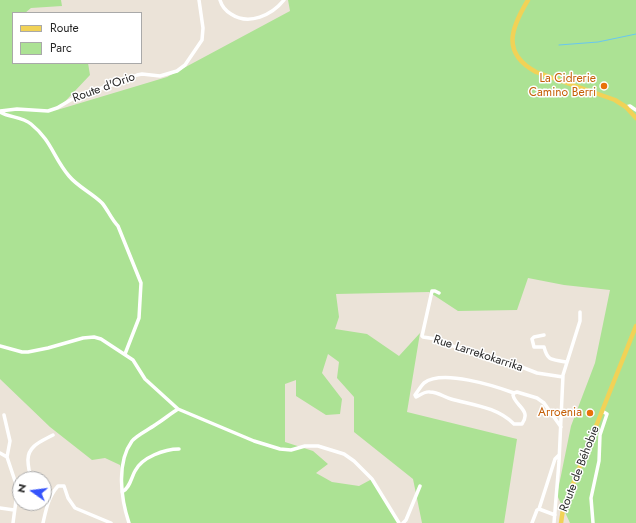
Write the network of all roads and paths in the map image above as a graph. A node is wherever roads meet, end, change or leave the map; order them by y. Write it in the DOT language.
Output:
graph roads {
  1 [pos="200,0"];
  2 [pos="220,0"];
  3 [pos="284,0"];
  4 [pos="528,0"];
  5 [pos="626,107"];
  6 [pos="636,110"];
  7 [pos="0,112"];
  8 [pos="636,118"];
  9 [pos="636,123"];
  10 [pos="439,293"];
  11 [pos="580,312"];
  12 [pos="636,326"];
  13 [pos="544,336"];
  14 [pos="0,346"];
  15 [pos="125,354"];
  16 [pos="566,362"];
  17 [pos="563,377"];
  18 [pos="514,393"];
  19 [pos="178,409"];
  20 [pos="602,411"];
  21 [pos="4,415"];
  22 [pos="561,427"];
  23 [pos="53,435"];
  24 [pos="179,449"];
  25 [pos="0,452"];
  26 [pos="559,455"];
  27 [pos="7,457"];
  28 [pos="13,471"];
  29 [pos="30,471"];
  30 [pos="420,486"];
  31 [pos="122,492"];
  32 [pos="0,508"];
  33 [pos="539,509"];
  34 [pos="12,510"];
  35 [pos="14,511"];
  36 [pos="555,515"];
  37 [pos="13,523"];
  38 [pos="43,523"];
  39 [pos="111,523"];
  40 [pos="129,523"];
  41 [pos="399,523"];
  42 [pos="403,523"];
  43 [pos="532,523"];
  44 [pos="554,523"];
  45 [pos="561,523"];
  46 [pos="593,523"];
  1 -- 7 [label="street, Route d'Orio"];
  2 -- 3 [label="street"];
  4 -- 5 [label="main road"];
  5 -- 6 [label="street"];
  5 -- 8 [label="main road"];
  5 -- 9 [label="main road"];
  7 -- 15 [label="street"];
  10 -- 17 [label="street, Rue Larrekokarrika"];
  11 -- 16 [label="street"];
  12 -- 20 [label="main road, Route de Béhobie"];
  13 -- 16 [label="street"];
  14 -- 15 [label="street"];
  15 -- 19 [label="street"];
  16 -- 17 [label="street"];
  17 -- 22 [label="street"];
  18 -- 18 [label="street"];
  18 -- 22 [label="street"];
  19 -- 31 [label="street"];
  19 -- 41 [label="street"];
  20 -- 45 [label="main road, Route de Béhobie"];
  20 -- 46 [label="street"];
  21 -- 27 [label="street"];
  22 -- 26 [label="street"];
  23 -- 29 [label="street"];
  24 -- 31 [label="street"];
  25 -- 27 [label="street"];
  26 -- 33 [label="street"];
  26 -- 36 [label="street"];
  27 -- 28 [label="street"];
  30 -- 42 [label="street"];
  31 -- 40 [label="street"];
  32 -- 34 [label="street"];
  33 -- 36 [label="street"];
  33 -- 43 [label="street"];
  35 -- 37 [label="street"];
  36 -- 44 [label="street"];
  38 -- 39 [label="street"];
}
